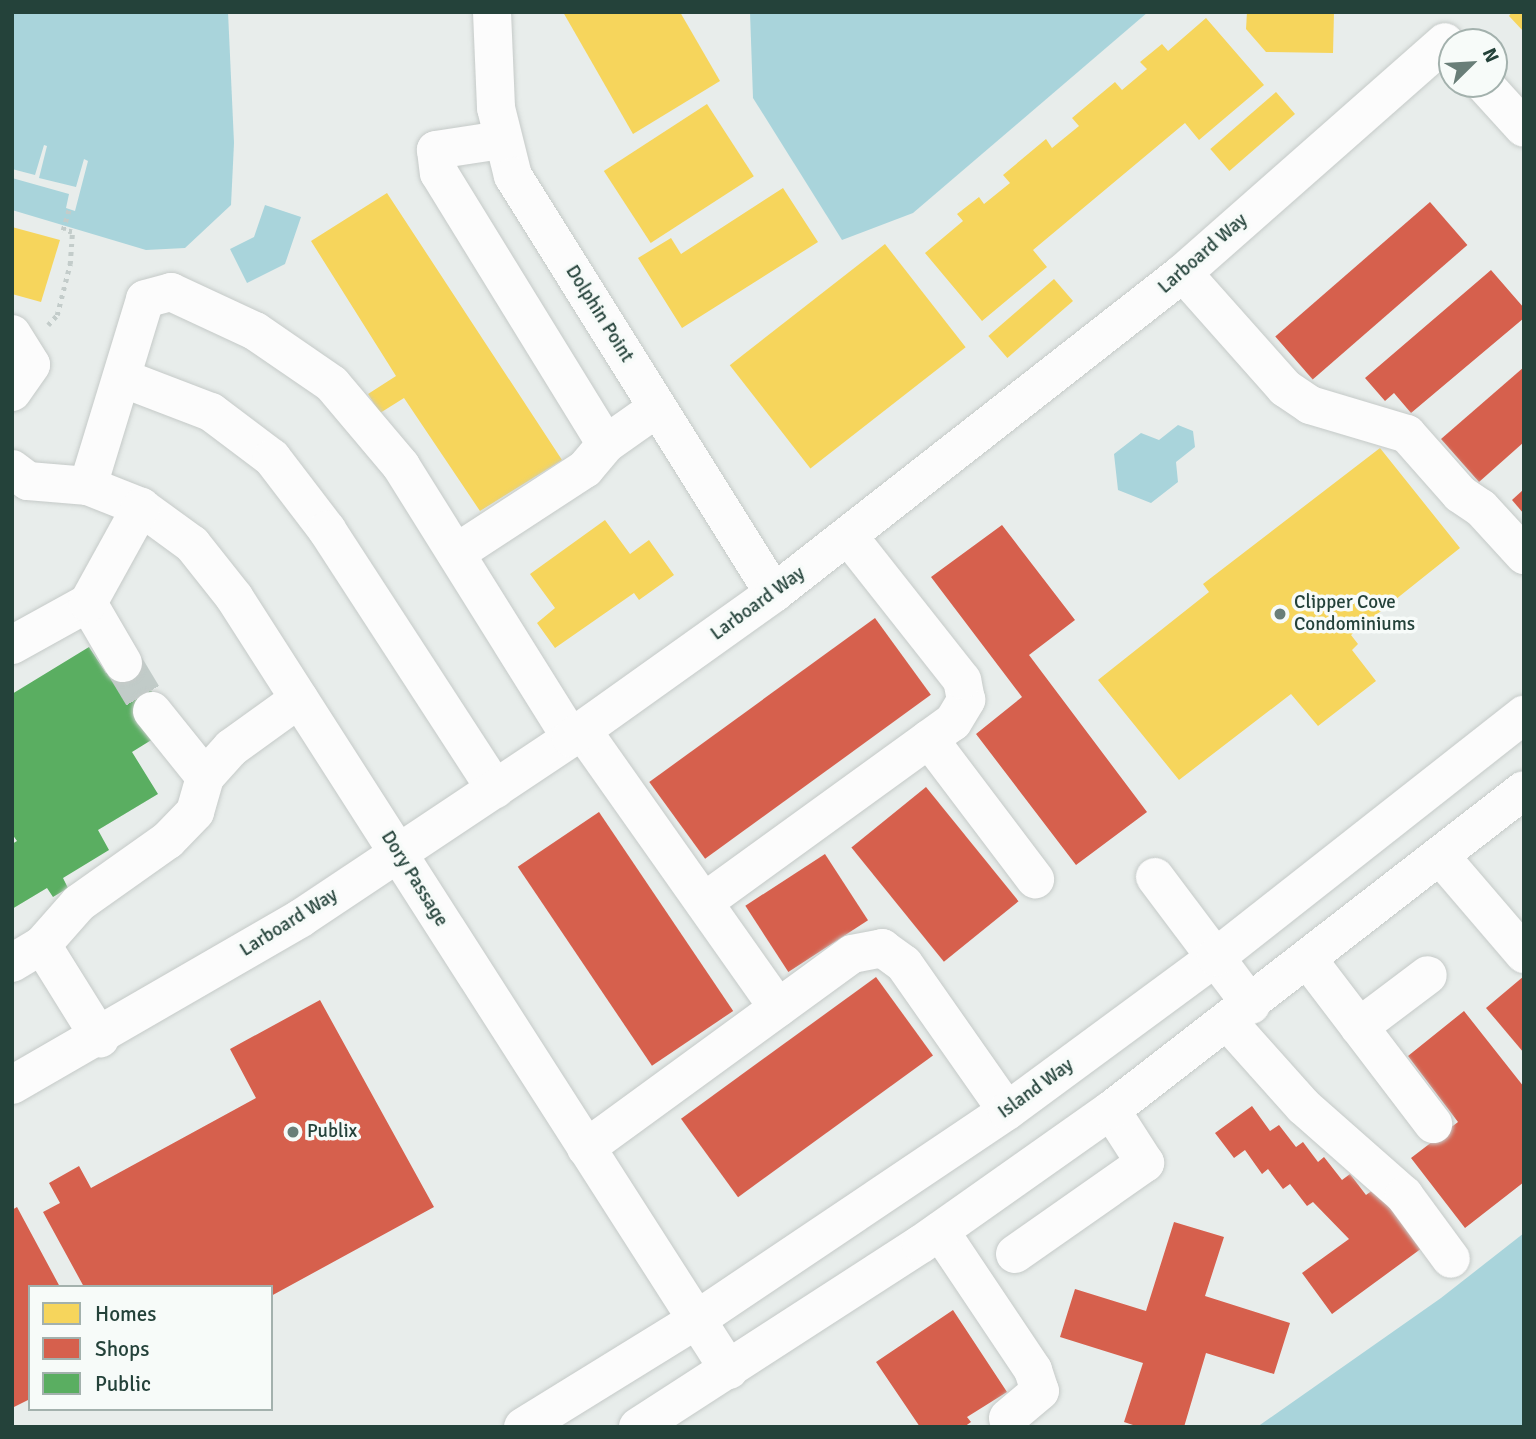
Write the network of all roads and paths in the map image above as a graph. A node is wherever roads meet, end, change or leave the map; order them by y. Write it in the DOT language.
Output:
graph roads {
  1 [pos="492,12"];
  2 [pos="1438,41"];
  3 [pos="1497,98"];
  4 [pos="1524,128"];
  5 [pos="501,140"];
  6 [pos="69,209"];
  7 [pos="1183,273"];
  8 [pos="24,333"];
  9 [pos="122,379"];
  10 [pos="12,392"];
  11 [pos="657,408"];
  12 [pos="606,444"];
  13 [pos="20,475"];
  14 [pos="88,486"];
  15 [pos="141,507"];
  16 [pos="850,538"];
  17 [pos="456,553"];
  18 [pos="1524,555"];
  19 [pos="774,593"];
  20 [pos="88,603"];
  21 [pos="12,645"];
  22 [pos="123,663"];
  23 [pos="299,699"];
  24 [pos="152,711"];
  25 [pos="1524,715"];
  26 [pos="577,734"];
  27 [pos="929,739"];
  28 [pos="205,777"];
  29 [pos="495,789"];
  30 [pos="1524,790"];
  31 [pos="398,851"];
  32 [pos="1441,858"];
  33 [pos="1155,877"];
  34 [pos="1035,879"];
  35 [pos="704,902"];
  36 [pos="27,954"];
  37 [pos="1524,954"];
  38 [pos="1216,957"];
  39 [pos="1309,961"];
  40 [pos="1429,975"];
  41 [pos="778,1008"];
  42 [pos="1240,1013"];
  43 [pos="1359,1027"];
  44 [pos="100,1038"];
  45 [pos="12,1085"];
  46 [pos="1111,1110"];
  47 [pos="1007,1111"];
  48 [pos="1433,1124"];
  49 [pos="586,1148"];
  50 [pos="940,1231"];
  51 [pos="1015,1254"];
  52 [pos="1451,1259"];
  53 [pos="696,1320"];
  54 [pos="729,1370"];
  55 [pos="1008,1418"];
  56 [pos="523,1427"];
  57 [pos="638,1427"];
  1 -- 5 [label="street, Dolphin Point"];
  2 -- 7 [label="street, Larboard Way"];
  3 -- 4 [label="street"];
  5 -- 11 [label="street, Dolphin Point"];
  5 -- 12 [label="street"];
  6 -- 8 [label="path"];
  7 -- 16 [label="street, Larboard Way"];
  7 -- 18 [label="street"];
  8 -- 10 [label="street"];
  9 -- 14 [label="street"];
  9 -- 17 [label="street"];
  9 -- 29 [label="street"];
  11 -- 12 [label="street"];
  11 -- 19 [label="street, Dolphin Point"];
  12 -- 17 [label="street"];
  13 -- 14 [label="street, Dory Passage"];
  14 -- 15 [label="street, Dory Passage"];
  15 -- 20 [label="street"];
  15 -- 23 [label="street, Dory Passage"];
  16 -- 19 [label="street, Larboard Way"];
  16 -- 27 [label="street"];
  17 -- 26 [label="street"];
  19 -- 26 [label="street, Larboard Way"];
  20 -- 21 [label="street"];
  20 -- 22 [label="street"];
  23 -- 28 [label="street"];
  23 -- 31 [label="street, Dory Passage"];
  24 -- 28 [label="street"];
  25 -- 38 [label="street, Island Way"];
  26 -- 29 [label="street, Larboard Way"];
  26 -- 35 [label="street"];
  27 -- 34 [label="street"];
  27 -- 35 [label="street"];
  28 -- 36 [label="street"];
  29 -- 31 [label="street, Larboard Way"];
  30 -- 32 [label="street"];
  31 -- 44 [label="street, Larboard Way"];
  31 -- 49 [label="street, Dory Passage"];
  32 -- 37 [label="street"];
  32 -- 39 [label="street"];
  33 -- 38 [label="street"];
  35 -- 41 [label="street"];
  36 -- 44 [label="street"];
  38 -- 42 [label="street"];
  38 -- 47 [label="street, Island Way"];
  39 -- 42 [label="street"];
  39 -- 43 [label="street"];
  40 -- 43 [label="street"];
  41 -- 47 [label="street"];
  41 -- 49 [label="street"];
  42 -- 46 [label="street"];
  42 -- 52 [label="street"];
  43 -- 48 [label="street"];
  44 -- 45 [label="street, Larboard Way"];
  46 -- 50 [label="street"];
  46 -- 51 [label="street"];
  47 -- 53 [label="street, Island Way"];
  49 -- 53 [label="street, Dory Passage"];
  50 -- 54 [label="street"];
  50 -- 55 [label="street"];
  53 -- 54 [label="street, Dory Passage"];
  53 -- 56 [label="street, Island Way"];
  54 -- 57 [label="street"];
}
